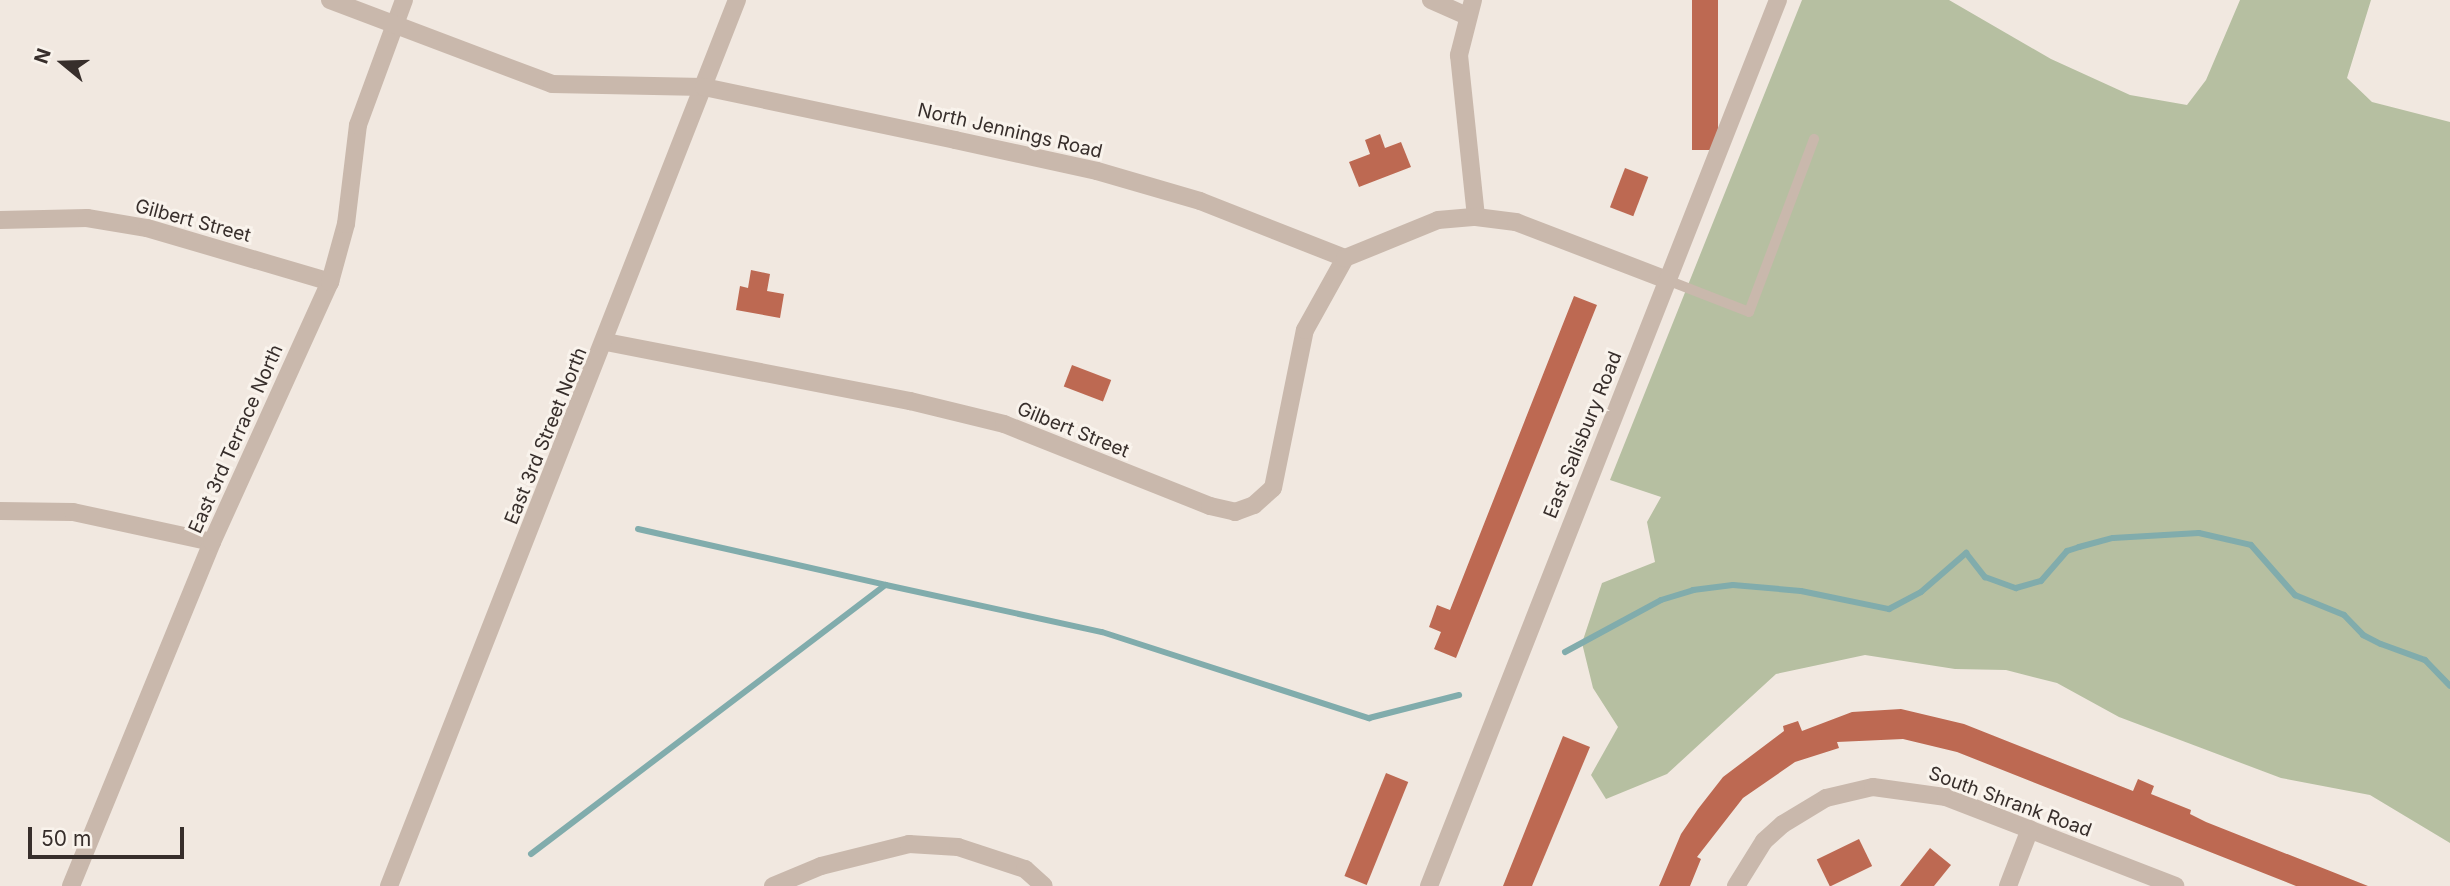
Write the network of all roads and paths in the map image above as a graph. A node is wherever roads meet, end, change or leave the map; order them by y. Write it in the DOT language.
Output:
graph roads {
  1 [pos="330,0"];
  2 [pos="404,0"];
  3 [pos="737,0"];
  4 [pos="1431,0"];
  5 [pos="1777,0"];
  6 [pos="1470,8"];
  7 [pos="394,26"];
  8 [pos="704,87"];
  9 [pos="1814,139"];
  10 [pos="1476,217"];
  11 [pos="0,220"];
  12 [pos="1345,258"];
  13 [pos="1667,280"];
  14 [pos="330,282"];
  15 [pos="606,342"];
  16 [pos="0,511"];
  17 [pos="212,542"];
  18 [pos="2030,829"];
  19 [pos="821,866"];
  20 [pos="72,886"];
  21 [pos="389,886"];
  22 [pos="773,886"];
  23 [pos="815,886"];
  24 [pos="1044,886"];
  25 [pos="1429,886"];
  26 [pos="1736,886"];
  27 [pos="2008,886"];
  28 [pos="2175,886"];
  1 -- 7 [label="street, North Jennings Road"];
  2 -- 7 [label="street, East 3rd Terrace North"];
  3 -- 8 [label="street, East 3rd Street North"];
  4 -- 6 [label="street"];
  5 -- 13 [label="street, East Salisbury Road"];
  6 -- 10 [label="street"];
  7 -- 8 [label="street, North Jennings Road"];
  7 -- 14 [label="street, East 3rd Terrace North"];
  8 -- 12 [label="street, North Jennings Road"];
  8 -- 15 [label="street, East 3rd Street North"];
  9 -- 13 [label="lane"];
  10 -- 12 [label="street"];
  10 -- 13 [label="street"];
  11 -- 14 [label="street, Gilbert Street"];
  12 -- 15 [label="street, Gilbert Street"];
  13 -- 25 [label="street, East Salisbury Road"];
  14 -- 17 [label="street, East 3rd Terrace North"];
  15 -- 21 [label="street, East 3rd Street North"];
  16 -- 17 [label="street"];
  17 -- 20 [label="street, East 3rd Terrace North"];
  18 -- 26 [label="street, South Shrank Road"];
  18 -- 27 [label="street"];
  18 -- 28 [label="street, South Shrank Road"];
  19 -- 22 [label="street"];
  19 -- 23 [label="street"];
  19 -- 24 [label="street"];
}
